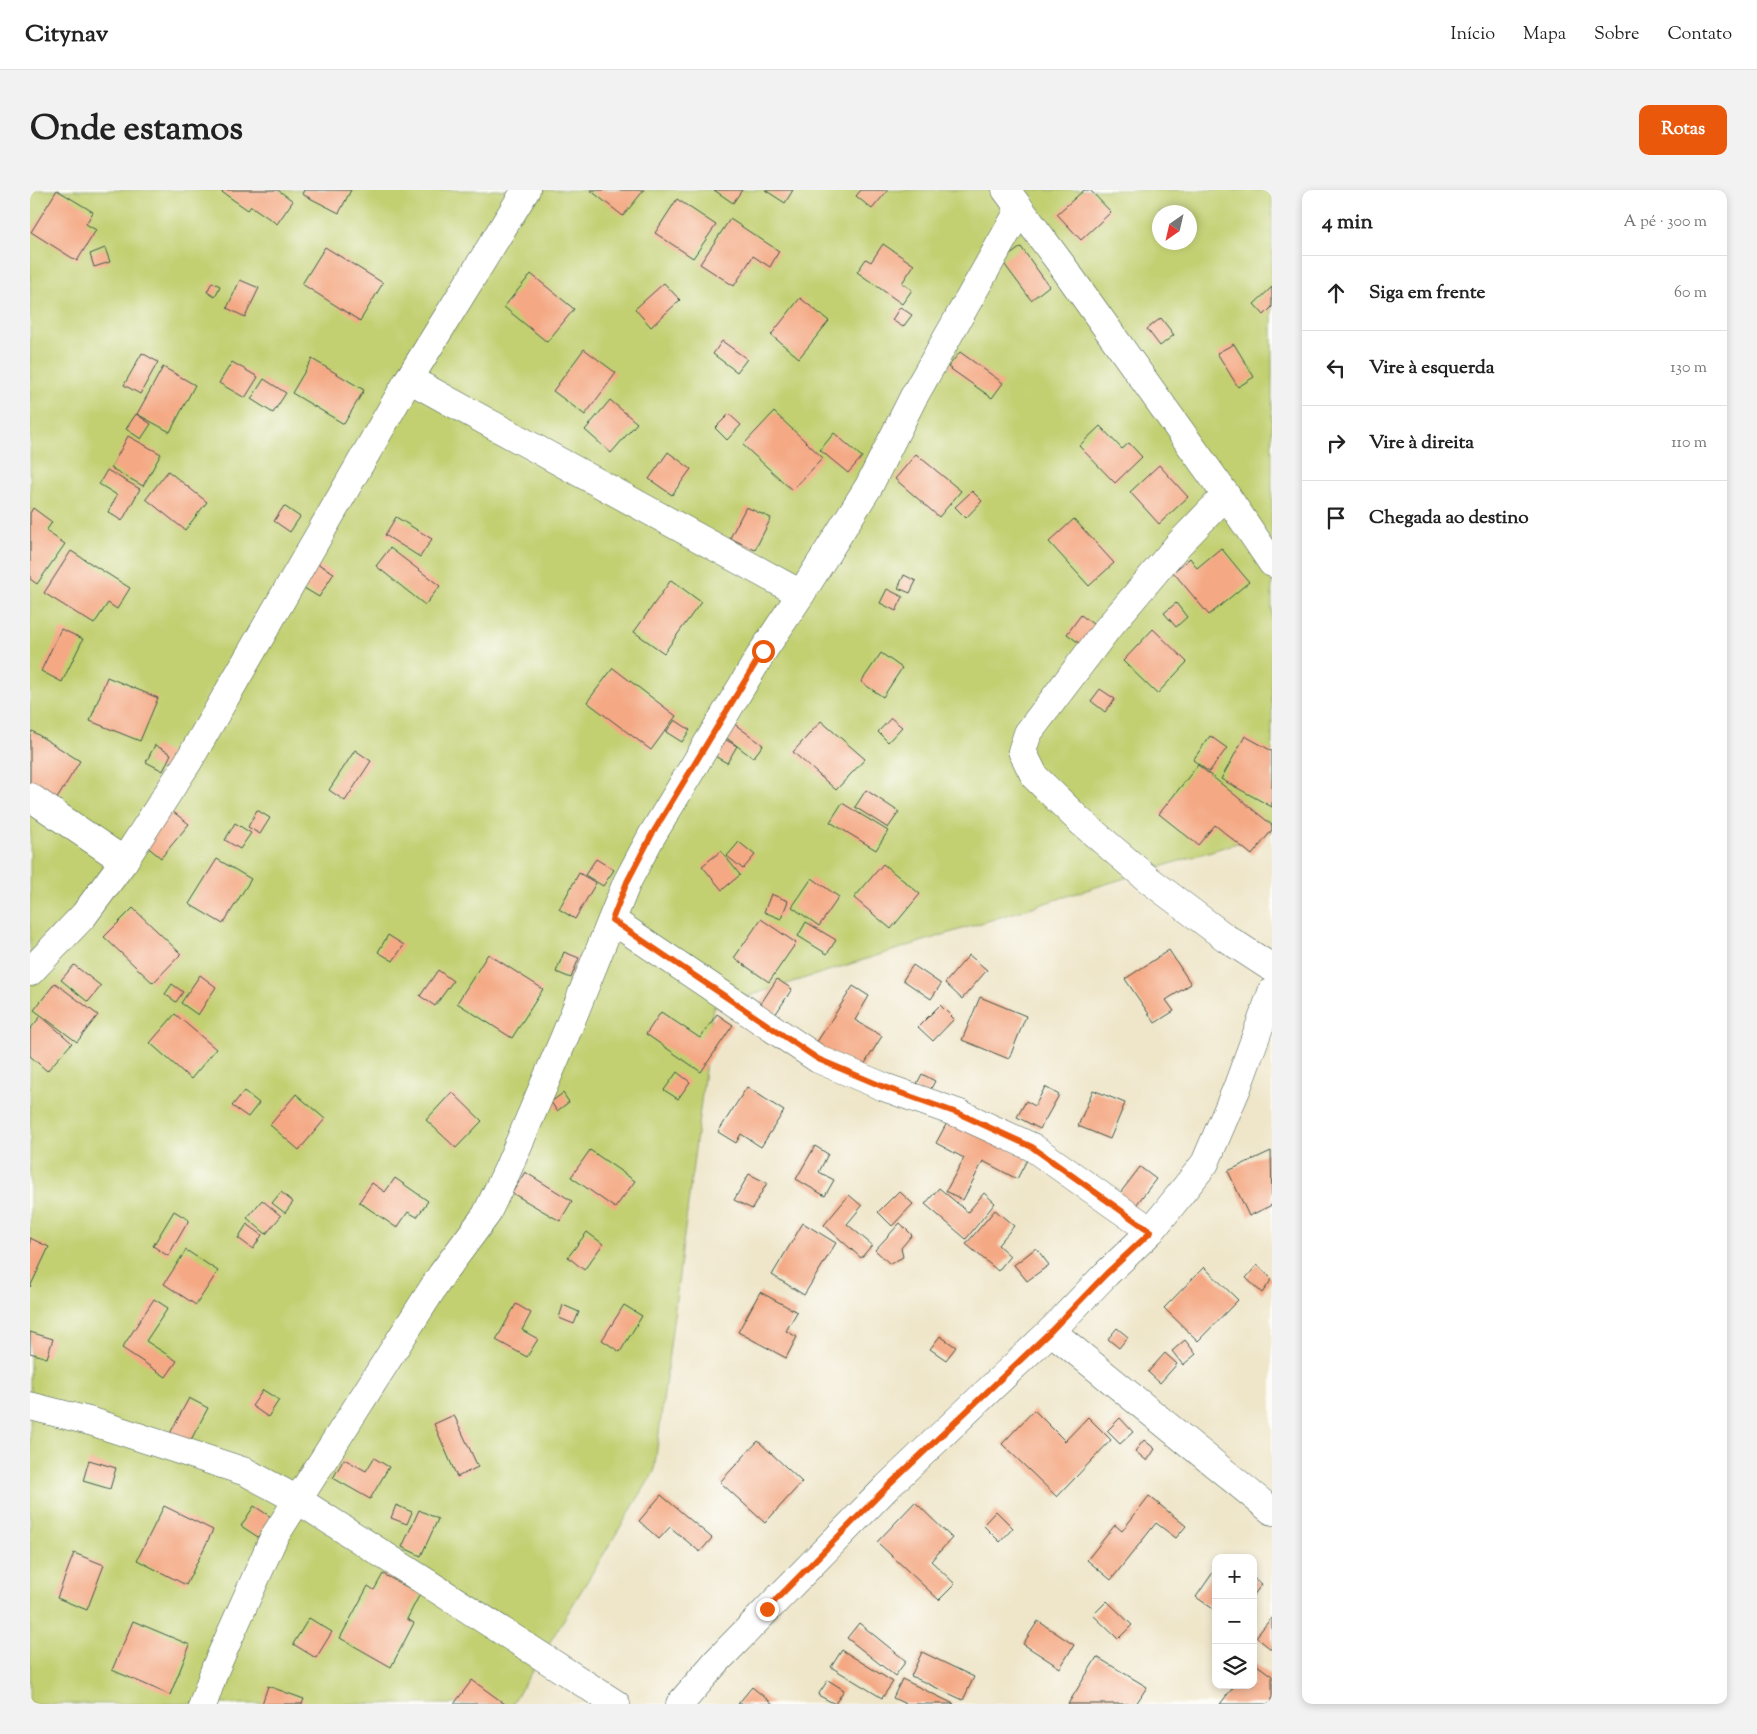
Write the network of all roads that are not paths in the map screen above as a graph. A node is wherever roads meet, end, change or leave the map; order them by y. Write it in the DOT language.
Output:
graph roads {
  1 [pos="526,190"];
  2 [pos="1013,200"];
  3 [pos="409,379"];
  4 [pos="1226,495"];
  5 [pos="1272,563"];
  6 [pos="801,594"];
  7 [pos="30,797"];
  8 [pos="124,861"];
  9 [pos="612,920"];
  10 [pos="1272,968"];
  11 [pos="30,972"];
  12 [pos="1272,992"];
  13 [pos="1151,1232"];
  14 [pos="1051,1331"];
  15 [pos="30,1406"];
  16 [pos="298,1500"];
  17 [pos="1272,1511"];
  18 [pos="203,1704"];
  19 [pos="616,1704"];
  20 [pos="680,1704"];
  1 -- 3 [label="street"];
  2 -- 4 [label="street"];
  2 -- 6 [label="street"];
  3 -- 6 [label="street"];
  3 -- 8 [label="street"];
  4 -- 5 [label="street"];
  4 -- 10 [label="street"];
  6 -- 9 [label="street"];
  7 -- 8 [label="street"];
  8 -- 11 [label="street"];
  9 -- 13 [label="street"];
  9 -- 16 [label="street"];
  12 -- 13 [label="street"];
  13 -- 14 [label="street"];
  14 -- 17 [label="street"];
  14 -- 20 [label="street"];
  15 -- 16 [label="street"];
  16 -- 18 [label="street"];
  16 -- 19 [label="street"];
}
